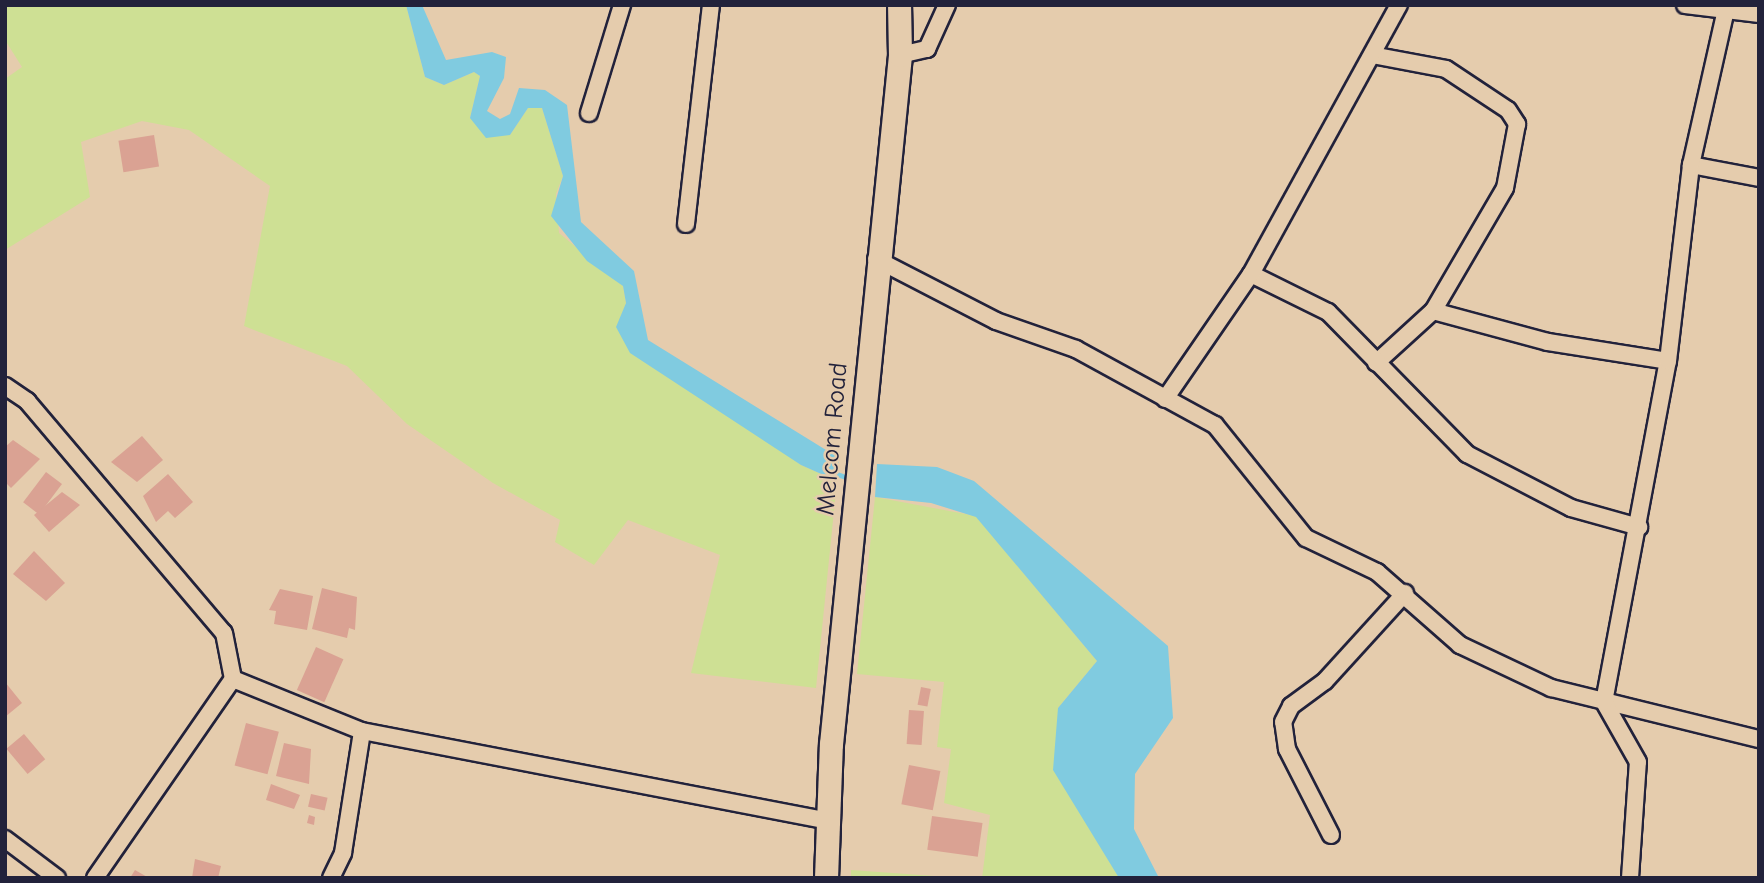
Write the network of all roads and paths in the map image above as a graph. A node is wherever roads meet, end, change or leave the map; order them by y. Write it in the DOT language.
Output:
graph roads {
  1 [pos="622,5"];
  2 [pos="711,5"];
  3 [pos="899,5"];
  4 [pos="947,5"];
  5 [pos="1399,5"];
  6 [pos="1685,5"];
  7 [pos="1726,10"];
  8 [pos="1759,15"];
  9 [pos="900,55"];
  10 [pos="1371,55"];
  11 [pos="589,113"];
  12 [pos="1691,165"];
  13 [pos="1759,178"];
  14 [pos="686,224"];
  15 [pos="876,258"];
  16 [pos="1251,274"];
  17 [pos="1433,311"];
  18 [pos="1668,361"];
  19 [pos="1376,363"];
  20 [pos="5,386"];
  21 [pos="1165,399"];
  22 [pos="1639,527"];
  23 [pos="1405,593"];
  24 [pos="233,679"];
  25 [pos="1604,702"];
  26 [pos="362,732"];
  27 [pos="1759,739"];
  28 [pos="828,821"];
  29 [pos="1331,835"];
  30 [pos="5,839"];
  31 [pos="57,878"];
  32 [pos="94,878"];
  33 [pos="331,878"];
  34 [pos="826,878"];
  35 [pos="1630,878"];
  1 -- 11 [label="street"];
  2 -- 14 [label="street"];
  3 -- 9 [label="main road, Melcom Road"];
  4 -- 9 [label="street"];
  5 -- 10 [label="street"];
  6 -- 7 [label="street"];
  7 -- 8 [label="street"];
  7 -- 12 [label="street"];
  9 -- 15 [label="main road, Melcom Road"];
  10 -- 16 [label="street"];
  10 -- 17 [label="street"];
  12 -- 13 [label="street"];
  12 -- 18 [label="street"];
  15 -- 21 [label="street"];
  15 -- 28 [label="main road, Melcom Road"];
  16 -- 19 [label="street"];
  16 -- 21 [label="street"];
  17 -- 18 [label="street"];
  17 -- 19 [label="street"];
  18 -- 22 [label="street"];
  19 -- 22 [label="street"];
  20 -- 24 [label="street"];
  21 -- 23 [label="street"];
  22 -- 25 [label="street"];
  23 -- 25 [label="street"];
  23 -- 29 [label="street"];
  24 -- 26 [label="street"];
  24 -- 32 [label="street"];
  25 -- 27 [label="street"];
  25 -- 35 [label="street"];
  26 -- 28 [label="street"];
  26 -- 33 [label="street"];
  28 -- 34 [label="main road, Melcom Road"];
  30 -- 31 [label="street"];
}
